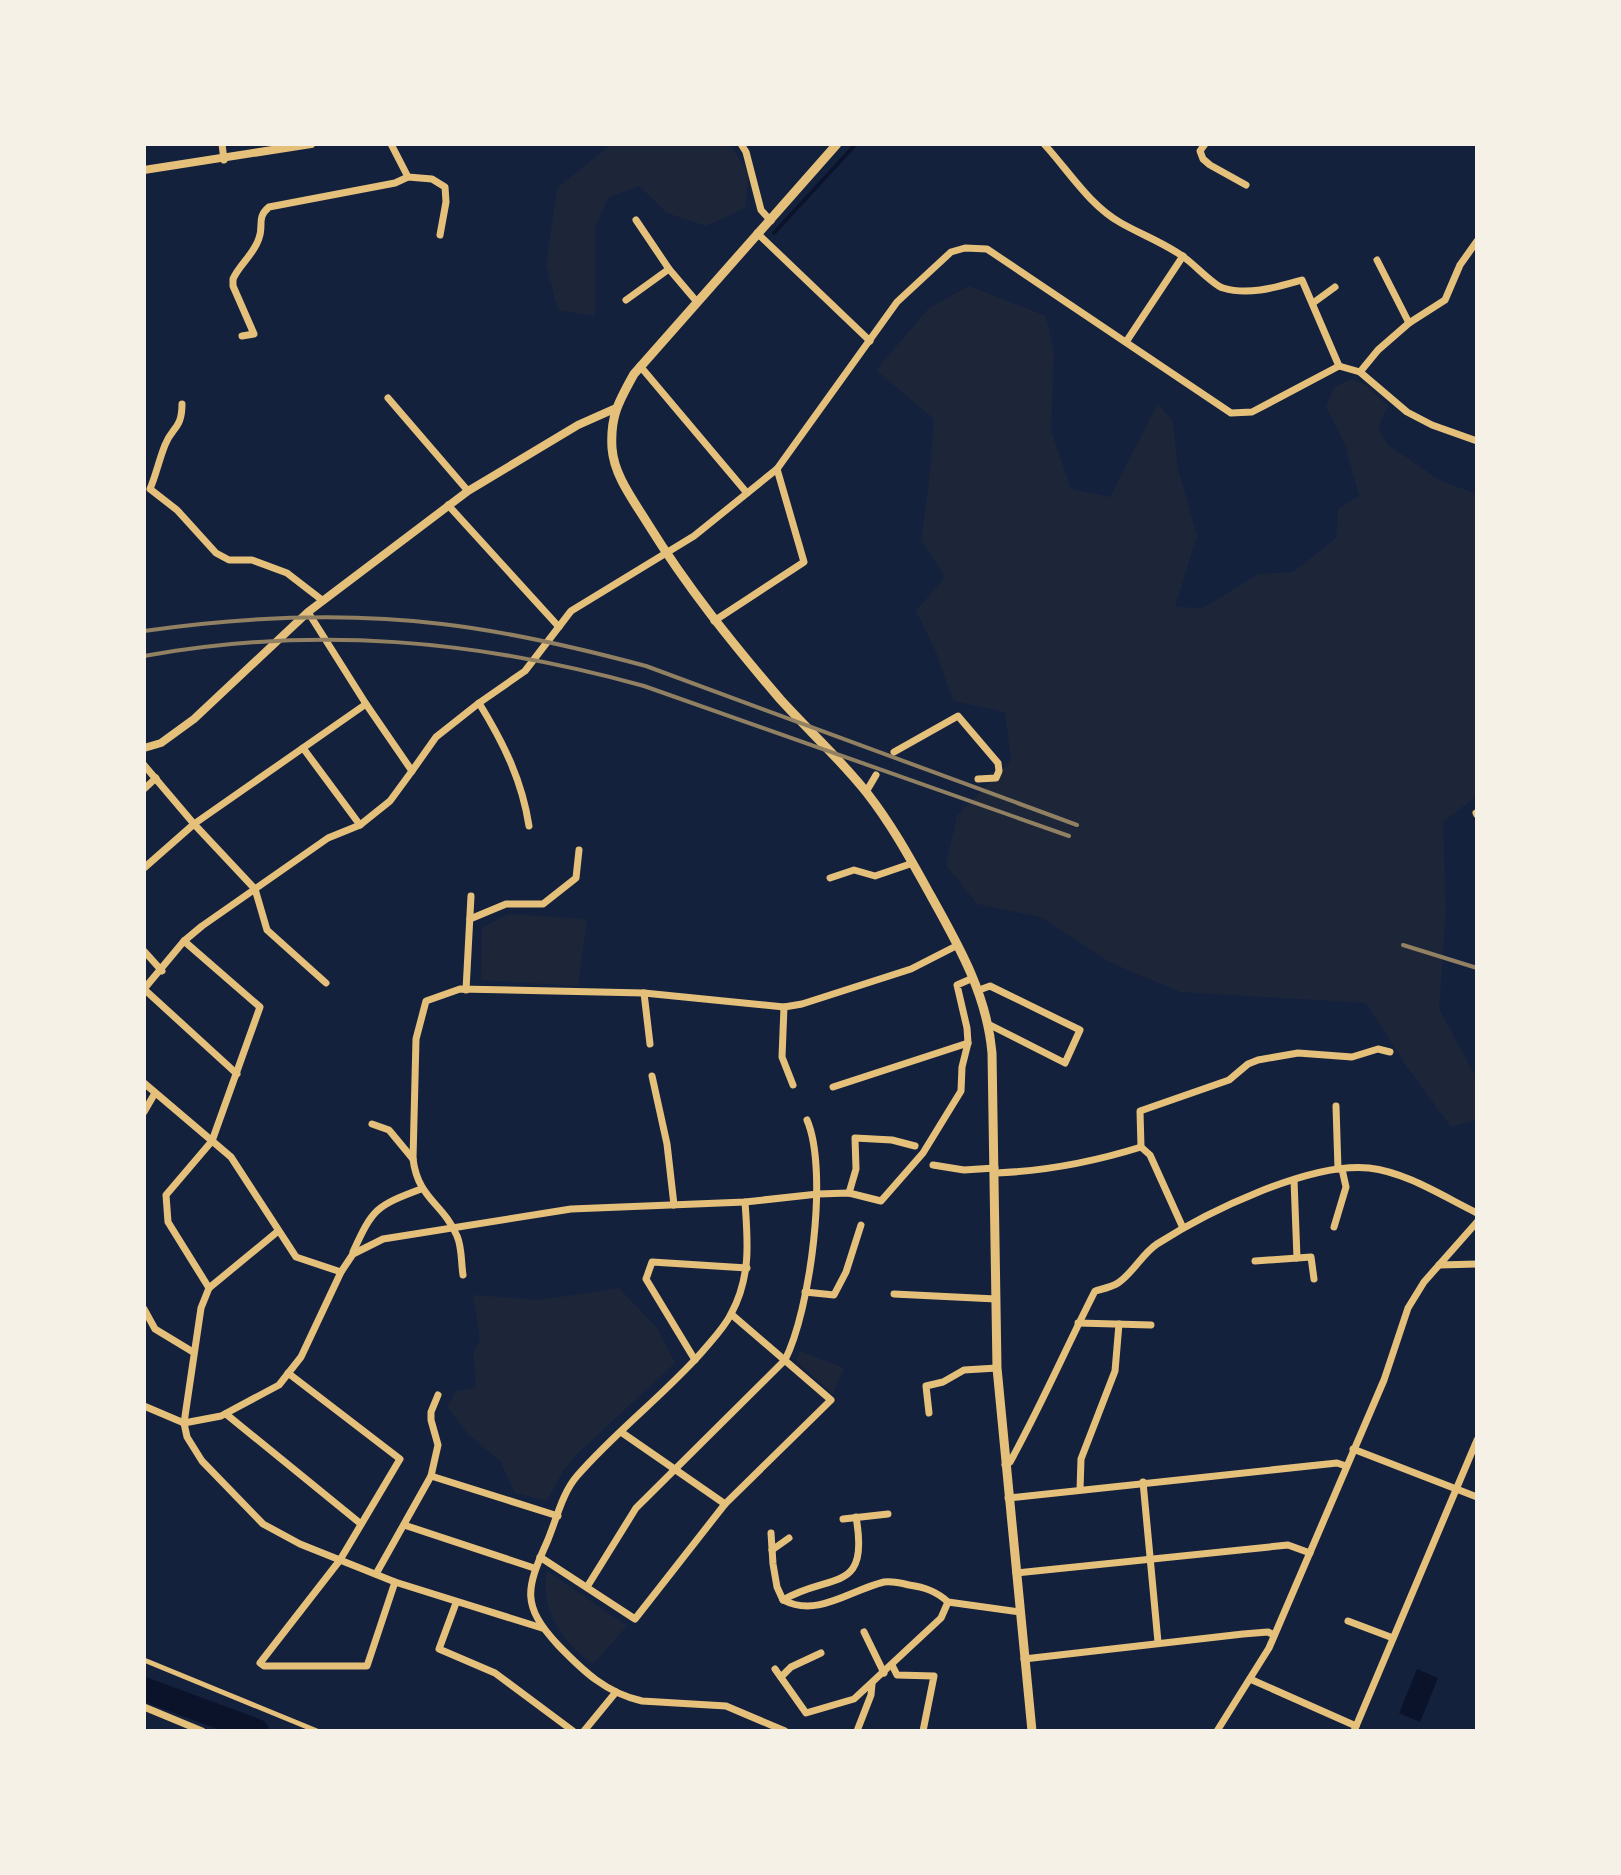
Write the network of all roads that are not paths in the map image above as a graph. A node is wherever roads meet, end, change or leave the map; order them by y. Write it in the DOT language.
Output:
graph roads {
  1 [pos="222,144"];
  2 [pos="311,144"];
  3 [pos="391,144"];
  4 [pos="741,144"];
  5 [pos="837,144"];
  6 [pos="1044,144"];
  7 [pos="1205,144"];
  8 [pos="224,160"];
  9 [pos="144,170"];
  10 [pos="408,177"];
  11 [pos="1246,185"];
  12 [pos="636,220"];
  13 [pos="771,221"];
  14 [pos="757,233"];
  15 [pos="440,235"];
  16 [pos="1477,241"];
  17 [pos="1183,256"];
  18 [pos="1377,260"];
  19 [pos="669,269"];
  20 [pos="1335,287"];
  21 [pos="626,300"];
  22 [pos="697,302"];
  23 [pos="1313,303"];
  24 [pos="1409,323"];
  25 [pos="242,336"];
  26 [pos="870,341"];
  27 [pos="1126,342"];
  28 [pos="640,366"];
  29 [pos="1339,366"];
  30 [pos="1360,372"];
  31 [pos="388,398"];
  32 [pos="182,404"];
  33 [pos="614,409"];
  34 [pos="1477,441"];
  35 [pos="777,469"];
  36 [pos="468,491"];
  37 [pos="747,493"];
  38 [pos="448,505"];
  39 [pos="667,555"];
  40 [pos="322,600"];
  41 [pos="308,612"];
  42 [pos="714,621"];
  43 [pos="559,627"];
  44 [pos="479,703"];
  45 [pos="366,704"];
  46 [pos="144,748"];
  47 [pos="303,748"];
  48 [pos="894,752"];
  49 [pos="144,765"];
  50 [pos="412,771"];
  51 [pos="876,775"];
  52 [pos="156,778"];
  53 [pos="978,779"];
  54 [pos="144,789"];
  55 [pos="866,792"];
  56 [pos="194,824"];
  57 [pos="360,825"];
  58 [pos="529,826"];
  59 [pos="579,850"];
  60 [pos="913,863"];
  61 [pos="144,868"];
  62 [pos="830,878"];
  63 [pos="255,889"];
  64 [pos="471,896"];
  65 [pos="470,919"];
  66 [pos="184,941"];
  67 [pos="958,945"];
  68 [pos="144,951"];
  69 [pos="162,971"];
  70 [pos="973,978"];
  71 [pos="326,983"];
  72 [pos="466,990"];
  73 [pos="979,990"];
  74 [pos="644,993"];
  75 [pos="784,1007"];
  76 [pos="990,1025"];
  77 [pos="968,1043"];
  78 [pos="650,1044"];
  79 [pos="1390,1052"];
  80 [pos="237,1074"];
  81 [pos="652,1076"];
  82 [pos="144,1083"];
  83 [pos="793,1085"];
  84 [pos="833,1087"];
  85 [pos="155,1093"];
  86 [pos="1336,1106"];
  87 [pos="144,1112"];
  88 [pos="807,1120"];
  89 [pos="372,1124"];
  90 [pos="212,1141"];
  91 [pos="915,1146"];
  92 [pos="1141,1147"];
  93 [pos="413,1159"];
  94 [pos="933,1165"];
  95 [pos="1340,1169"];
  96 [pos="995,1170"];
  97 [pos="1294,1180"];
  98 [pos="421,1189"];
  99 [pos="849,1193"];
  100 [pos="818,1194"];
  101 [pos="745,1202"];
  102 [pos="674,1205"];
  103 [pos="1477,1213"];
  104 [pos="1477,1222"];
  105 [pos="861,1225"];
  106 [pos="1334,1227"];
  107 [pos="453,1228"];
  108 [pos="1183,1228"];
  109 [pos="277,1232"];
  110 [pos="353,1254"];
  111 [pos="1297,1258"];
  112 [pos="1255,1261"];
  113 [pos="1477,1264"];
  114 [pos="1439,1265"];
  115 [pos="747,1268"];
  116 [pos="341,1272"];
  117 [pos="463,1275"];
  118 [pos="1314,1279"];
  119 [pos="209,1288"];
  120 [pos="805,1292"];
  121 [pos="894,1294"];
  122 [pos="996,1299"];
  123 [pos="144,1309"];
  124 [pos="731,1314"];
  125 [pos="1078,1323"];
  126 [pos="1119,1324"];
  127 [pos="1151,1325"];
  128 [pos="193,1352"];
  129 [pos="695,1360"];
  130 [pos="785,1360"];
  131 [pos="997,1368"];
  132 [pos="288,1373"];
  133 [pos="438,1395"];
  134 [pos="144,1406"];
  135 [pos="929,1413"];
  136 [pos="226,1414"];
  137 [pos="184,1423"];
  138 [pos="621,1432"];
  139 [pos="1477,1440"];
  140 [pos="1353,1449"];
  141 [pos="1005,1465"];
  142 [pos="1346,1466"];
  143 [pos="674,1469"];
  144 [pos="431,1476"];
  145 [pos="1143,1482"];
  146 [pos="1456,1488"];
  147 [pos="1080,1490"];
  148 [pos="1477,1497"];
  149 [pos="1008,1498"];
  150 [pos="725,1504"];
  151 [pos="888,1514"];
  152 [pos="558,1516"];
  153 [pos="856,1517"];
  154 [pos="843,1519"];
  155 [pos="361,1524"];
  156 [pos="404,1525"];
  157 [pos="771,1533"];
  158 [pos="789,1538"];
  159 [pos="772,1550"];
  160 [pos="1310,1553"];
  161 [pos="540,1557"];
  162 [pos="340,1560"];
  163 [pos="1150,1560"];
  164 [pos="534,1568"];
  165 [pos="1016,1573"];
  166 [pos="376,1574"];
  167 [pos="395,1582"];
  168 [pos="587,1587"];
  169 [pos="783,1600"];
  170 [pos="948,1602"];
  171 [pos="456,1603"];
  172 [pos="1020,1612"];
  173 [pos="1348,1621"];
  174 [pos="542,1628"];
  175 [pos="864,1632"];
  176 [pos="1274,1635"];
  177 [pos="1393,1638"];
  178 [pos="1158,1642"];
  179 [pos="821,1653"];
  180 [pos="1024,1659"];
  181 [pos="144,1660"];
  182 [pos="892,1665"];
  183 [pos="775,1669"];
  184 [pos="884,1673"];
  185 [pos="781,1677"];
  186 [pos="1250,1679"];
  187 [pos="872,1684"];
  188 [pos="616,1692"];
  189 [pos="144,1707"];
  190 [pos="1355,1728"];
  191 [pos="202,1731"];
  192 [pos="317,1731"];
  193 [pos="573,1731"];
  194 [pos="584,1731"];
  195 [pos="785,1731"];
  196 [pos="857,1731"];
  197 [pos="923,1731"];
  198 [pos="1032,1731"];
  199 [pos="1217,1731"];
  1 -- 8 [label="street"];
  2 -- 8 [label="street"];
  3 -- 10 [label="street"];
  4 -- 13 [label="street"];
  5 -- 13 [label="main road"];
  6 -- 17 [label="street"];
  7 -- 11 [label="street"];
  8 -- 9 [label="street"];
  10 -- 15 [label="street"];
  10 -- 25 [label="street"];
  12 -- 19 [label="street"];
  13 -- 14 [label="main road"];
  14 -- 22 [label="main road"];
  14 -- 26 [label="street"];
  16 -- 24 [label="street"];
  17 -- 23 [label="street"];
  17 -- 27 [label="street"];
  18 -- 24 [label="street"];
  19 -- 21 [label="street"];
  19 -- 22 [label="street"];
  20 -- 23 [label="street"];
  22 -- 28 [label="main road"];
  23 -- 29 [label="street"];
  24 -- 30 [label="street"];
  26 -- 27 [label="street"];
  26 -- 35 [label="street"];
  27 -- 29 [label="street"];
  28 -- 33 [label="main road"];
  28 -- 37 [label="street"];
  29 -- 30 [label="street"];
  30 -- 34 [label="street"];
  31 -- 36 [label="street"];
  32 -- 40 [label="street"];
  33 -- 36 [label="street"];
  33 -- 39 [label="main road"];
  35 -- 37 [label="street"];
  35 -- 42 [label="street"];
  36 -- 38 [label="street"];
  37 -- 39 [label="street"];
  38 -- 40 [label="street"];
  38 -- 43 [label="street"];
  39 -- 42 [label="main road"];
  39 -- 43 [label="street"];
  40 -- 41 [label="street"];
  41 -- 45 [label="street"];
  41 -- 46 [label="street"];
  42 -- 55 [label="main road"];
  43 -- 44 [label="street"];
  44 -- 50 [label="street"];
  44 -- 58 [label="street"];
  45 -- 47 [label="street"];
  45 -- 50 [label="street"];
  47 -- 56 [label="street"];
  47 -- 57 [label="street"];
  48 -- 53 [label="street"];
  49 -- 52 [label="street"];
  50 -- 57 [label="street"];
  51 -- 55 [label="street"];
  52 -- 54 [label="street"];
  52 -- 56 [label="street"];
  55 -- 60 [label="main road"];
  56 -- 61 [label="street"];
  56 -- 63 [label="street"];
  57 -- 63 [label="street"];
  59 -- 65 [label="street"];
  60 -- 62 [label="street"];
  60 -- 67 [label="main road"];
  63 -- 66 [label="street"];
  63 -- 71 [label="street"];
  64 -- 65 [label="street"];
  65 -- 72 [label="street"];
  66 -- 69 [label="street"];
  66 -- 80 [label="street"];
  67 -- 70 [label="main road"];
  67 -- 75 [label="street"];
  68 -- 69 [label="street"];
  69 -- 80 [label="street"];
  70 -- 73 [label="main road"];
  70 -- 77 [label="street"];
  72 -- 74 [label="street"];
  72 -- 93 [label="street"];
  73 -- 76 [label="main road"];
  73 -- 76 [label="street"];
  74 -- 75 [label="street"];
  74 -- 78 [label="street"];
  75 -- 83 [label="street"];
  76 -- 96 [label="main road"];
  77 -- 84 [label="street"];
  77 -- 99 [label="street"];
  79 -- 92 [label="street"];
  80 -- 90 [label="street"];
  81 -- 102 [label="street"];
  82 -- 85 [label="street"];
  85 -- 87 [label="street"];
  85 -- 90 [label="street"];
  86 -- 95 [label="street"];
  88 -- 100 [label="street"];
  89 -- 93 [label="street"];
  90 -- 109 [label="street"];
  90 -- 119 [label="street"];
  91 -- 99 [label="street"];
  92 -- 96 [label="street"];
  92 -- 108 [label="street"];
  93 -- 98 [label="street"];
  94 -- 96 [label="street"];
  95 -- 97 [label="street"];
  95 -- 103 [label="street"];
  95 -- 106 [label="street"];
  96 -- 122 [label="main road"];
  97 -- 108 [label="street"];
  97 -- 111 [label="street"];
  98 -- 107 [label="street"];
  98 -- 110 [label="street"];
  99 -- 100 [label="street"];
  100 -- 101 [label="street"];
  100 -- 120 [label="street"];
  101 -- 102 [label="street"];
  101 -- 115 [label="street"];
  102 -- 107 [label="street"];
  104 -- 114 [label="street"];
  105 -- 120 [label="street"];
  107 -- 110 [label="street"];
  107 -- 117 [label="street"];
  108 -- 125 [label="street"];
  109 -- 116 [label="street"];
  109 -- 119 [label="street"];
  110 -- 116 [label="street"];
  111 -- 112 [label="street"];
  111 -- 118 [label="street"];
  113 -- 114 [label="street"];
  114 -- 140 [label="street"];
  115 -- 124 [label="street"];
  115 -- 129 [label="street"];
  116 -- 132 [label="street"];
  119 -- 128 [label="street"];
  120 -- 130 [label="street"];
  121 -- 122 [label="street"];
  122 -- 131 [label="main road"];
  123 -- 128 [label="street"];
  124 -- 129 [label="street"];
  124 -- 130 [label="street"];
  125 -- 126 [label="street"];
  125 -- 141 [label="street"];
  126 -- 127 [label="street"];
  126 -- 147 [label="street"];
  128 -- 137 [label="street"];
  129 -- 138 [label="street"];
  130 -- 143 [label="street"];
  130 -- 150 [label="street"];
  131 -- 135 [label="street"];
  131 -- 141 [label="main road"];
  132 -- 136 [label="street"];
  132 -- 155 [label="street"];
  133 -- 144 [label="street"];
  134 -- 137 [label="street"];
  136 -- 137 [label="street"];
  136 -- 155 [label="street"];
  137 -- 162 [label="street"];
  138 -- 143 [label="street"];
  138 -- 152 [label="street"];
  139 -- 146 [label="street"];
  140 -- 142 [label="street"];
  140 -- 146 [label="street"];
  141 -- 149 [label="main road"];
  142 -- 145 [label="street"];
  142 -- 160 [label="street"];
  143 -- 150 [label="street"];
  143 -- 168 [label="street"];
  144 -- 152 [label="street"];
  144 -- 156 [label="street"];
  145 -- 147 [label="street"];
  145 -- 163 [label="street"];
  146 -- 148 [label="street"];
  146 -- 177 [label="street"];
  147 -- 149 [label="street"];
  149 -- 165 [label="main road"];
  150 -- 168 [label="street"];
  151 -- 153 [label="street"];
  152 -- 161 [label="street"];
  153 -- 154 [label="street"];
  153 -- 169 [label="street"];
  155 -- 162 [label="street"];
  156 -- 164 [label="street"];
  156 -- 166 [label="street"];
  157 -- 159 [label="street"];
  158 -- 159 [label="street"];
  159 -- 169 [label="street"];
  160 -- 163 [label="street"];
  160 -- 176 [label="street"];
  161 -- 164 [label="street"];
  161 -- 168 [label="street"];
  162 -- 166 [label="street"];
  162 -- 167 [label="street"];
  163 -- 165 [label="street"];
  163 -- 178 [label="street"];
  164 -- 174 [label="street"];
  165 -- 172 [label="main road"];
  166 -- 167 [label="street"];
  167 -- 171 [label="street"];
  169 -- 170 [label="street"];
  170 -- 172 [label="street"];
  170 -- 182 [label="street"];
  171 -- 174 [label="street"];
  171 -- 193 [label="street"];
  172 -- 180 [label="main road"];
  173 -- 177 [label="street"];
  174 -- 188 [label="street"];
  175 -- 184 [label="street"];
  176 -- 178 [label="street"];
  176 -- 186 [label="street"];
  177 -- 190 [label="street"];
  178 -- 180 [label="street"];
  179 -- 185 [label="street"];
  180 -- 198 [label="main road"];
  181 -- 192 [label="street"];
  182 -- 184 [label="street"];
  182 -- 197 [label="street"];
  183 -- 185 [label="street"];
  184 -- 187 [label="street"];
  185 -- 187 [label="street"];
  186 -- 190 [label="street"];
  186 -- 199 [label="street"];
  187 -- 196 [label="street"];
  188 -- 194 [label="street"];
  188 -- 195 [label="street"];
  189 -- 191 [label="street"];
}
